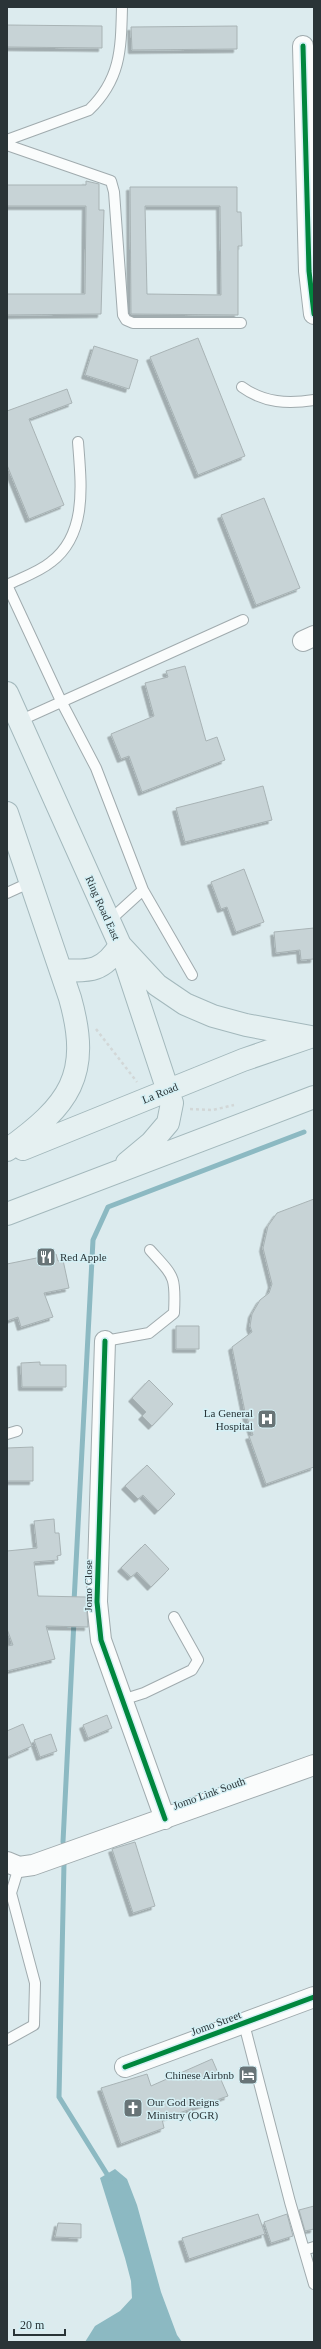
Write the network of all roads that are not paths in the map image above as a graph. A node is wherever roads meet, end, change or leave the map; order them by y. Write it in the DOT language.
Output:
graph roads {
  1 [pos="122,7"];
  2 [pos="303,46"];
  3 [pos="7,140"];
  4 [pos="7,145"];
  5 [pos="314,314"];
  6 [pos="241,323"];
  7 [pos="242,387"];
  8 [pos="314,400"];
  9 [pos="78,442"];
  10 [pos="7,585"];
  11 [pos="243,620"];
  12 [pos="7,693"];
  13 [pos="61,701"];
  14 [pos="19,721"];
  15 [pos="7,813"];
  16 [pos="31,882"];
  17 [pos="142,890"];
  18 [pos="7,894"];
  19 [pos="109,921"];
  20 [pos="120,945"];
  21 [pos="62,970"];
  22 [pos="192,975"];
  23 [pos="313,1039"];
  24 [pos="167,1090"];
  25 [pos="314,1097"];
  26 [pos="7,1150"];
  27 [pos="7,1155"];
  28 [pos="116,1173"];
  29 [pos="7,1214"];
  30 [pos="150,1250"];
  31 [pos="105,1341"];
  32 [pos="174,1617"];
  33 [pos="122,1700"];
  34 [pos="314,1765"];
  35 [pos="165,1819"];
  36 [pos="13,1864"];
  37 [pos="314,1997"];
  38 [pos="244,2024"];
  39 [pos="7,2040"];
  40 [pos="125,2067"];
  41 [pos="314,2247"];
  42 [pos="304,2250"];
  43 [pos="314,2284"];
  1 -- 3 [label="lane"];
  2 -- 5 [label="street"];
  4 -- 6 [label="lane"];
  7 -- 8 [label="lane"];
  9 -- 10 [label="lane"];
  10 -- 13 [label="lane"];
  11 -- 13 [label="lane"];
  12 -- 14 [label="main road, Ring Road East"];
  13 -- 14 [label="lane"];
  13 -- 17 [label="lane"];
  14 -- 19 [label="main road, Ring Road East"];
  15 -- 16 [label="main road"];
  16 -- 18 [label="lane"];
  16 -- 21 [label="main road"];
  17 -- 19 [label="lane"];
  17 -- 22 [label="lane"];
  19 -- 20 [label="main road, Ring Road East"];
  20 -- 21 [label="main road"];
  20 -- 23 [label="main road, Ring Road East"];
  20 -- 24 [label="main road"];
  21 -- 26 [label="main road"];
  23 -- 24 [label="main road, La Road"];
  24 -- 27 [label="main road, La Road"];
  24 -- 28 [label="main road"];
  25 -- 28 [label="main road"];
  28 -- 29 [label="main road"];
  30 -- 31 [label="lane"];
  31 -- 33 [label="street, Jomo Close"];
  32 -- 33 [label="lane"];
  33 -- 35 [label="street, Jomo Close"];
  34 -- 35 [label="street, Jomo Link South"];
  35 -- 36 [label="street, Jomo Link South"];
  36 -- 39 [label="lane"];
  37 -- 38 [label="street, Jomo Street"];
  38 -- 40 [label="street, Jomo Street"];
  38 -- 42 [label="lane"];
  41 -- 42 [label="lane"];
  42 -- 43 [label="lane"];
}
